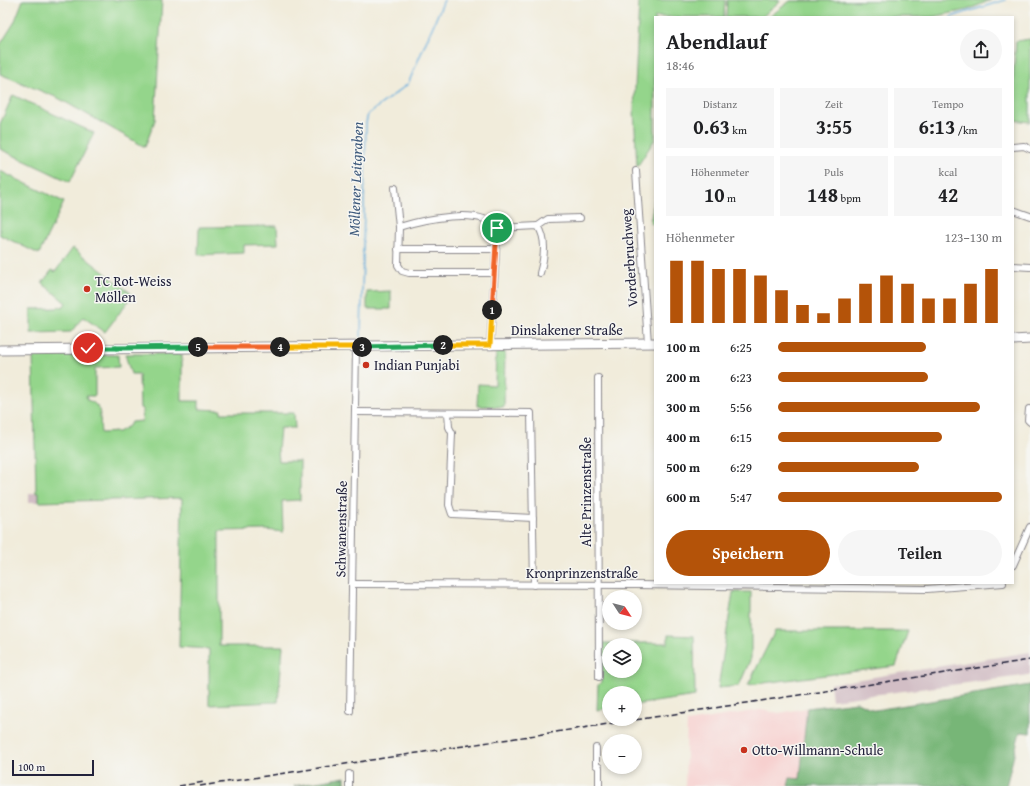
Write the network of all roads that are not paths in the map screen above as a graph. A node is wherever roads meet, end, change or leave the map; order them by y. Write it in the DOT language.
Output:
graph roads {
  1 [pos="1014,146"];
  2 [pos="1030,149"];
  3 [pos="636,171"];
  4 [pos="395,188"];
  5 [pos="1014,210"];
  6 [pos="1030,216"];
  7 [pos="580,218"];
  8 [pos="498,225"];
  9 [pos="538,226"];
  10 [pos="399,227"];
  11 [pos="398,249"];
  12 [pos="495,249"];
  13 [pos="1014,266"];
  14 [pos="1030,267"];
  15 [pos="494,273"];
  16 [pos="540,274"];
  17 [pos="1030,339"];
  18 [pos="1014,340"];
  19 [pos="651,343"];
  20 [pos="490,345"];
  21 [pos="356,348"];
  22 [pos="0,350"];
  23 [pos="598,378"];
  24 [pos="1029,409"];
  25 [pos="355,412"];
  26 [pos="448,413"];
  27 [pos="1030,422"];
  28 [pos="533,518"];
  29 [pos="1030,526"];
  30 [pos="1014,563"];
  31 [pos="352,584"];
  32 [pos="691,584"];
  33 [pos="991,584"];
  34 [pos="534,585"];
  35 [pos="598,585"];
  36 [pos="599,677"];
  37 [pos="350,711"];
  38 [pos="596,748"];
  39 [pos="349,774"];
  40 [pos="349,786"];
  41 [pos="599,786"];
  1 -- 2 [label="street"];
  3 -- 19 [label="street, Vorderbruchweg"];
  4 -- 10 [label="street"];
  5 -- 6 [label="street"];
  7 -- 9 [label="street"];
  8 -- 9 [label="street"];
  8 -- 10 [label="street"];
  8 -- 12 [label="street"];
  9 -- 16 [label="street"];
  10 -- 11 [label="street"];
  11 -- 12 [label="street"];
  11 -- 15 [label="street"];
  12 -- 15 [label="street"];
  13 -- 14 [label="street"];
  15 -- 20 [label="street"];
  17 -- 18 [label="main road"];
  19 -- 20 [label="main road, Dinslakener Straße"];
  20 -- 21 [label="main road, Dinslakener Straße"];
  21 -- 22 [label="main road, Dinslakener Straße"];
  21 -- 25 [label="street, Schwanenstraße"];
  23 -- 35 [label="street, Alte Prinzenstraße"];
  24 -- 27 [label="street"];
  25 -- 26 [label="street"];
  25 -- 31 [label="street, Schwanenstraße"];
  26 -- 28 [label="street"];
  26 -- 28 [label="street"];
  28 -- 34 [label="street"];
  29 -- 30 [label="street"];
  31 -- 34 [label="street, Kronprinzenstraße"];
  31 -- 37 [label="street, Schwanenstraße"];
  32 -- 33 [label="street, Kronprinzenstraße"];
  32 -- 35 [label="street, Kronprinzenstraße"];
  34 -- 35 [label="street, Kronprinzenstraße"];
  35 -- 36 [label="street, Alte Prinzenstraße"];
  38 -- 41 [label="street"];
  39 -- 40 [label="street"];
}
